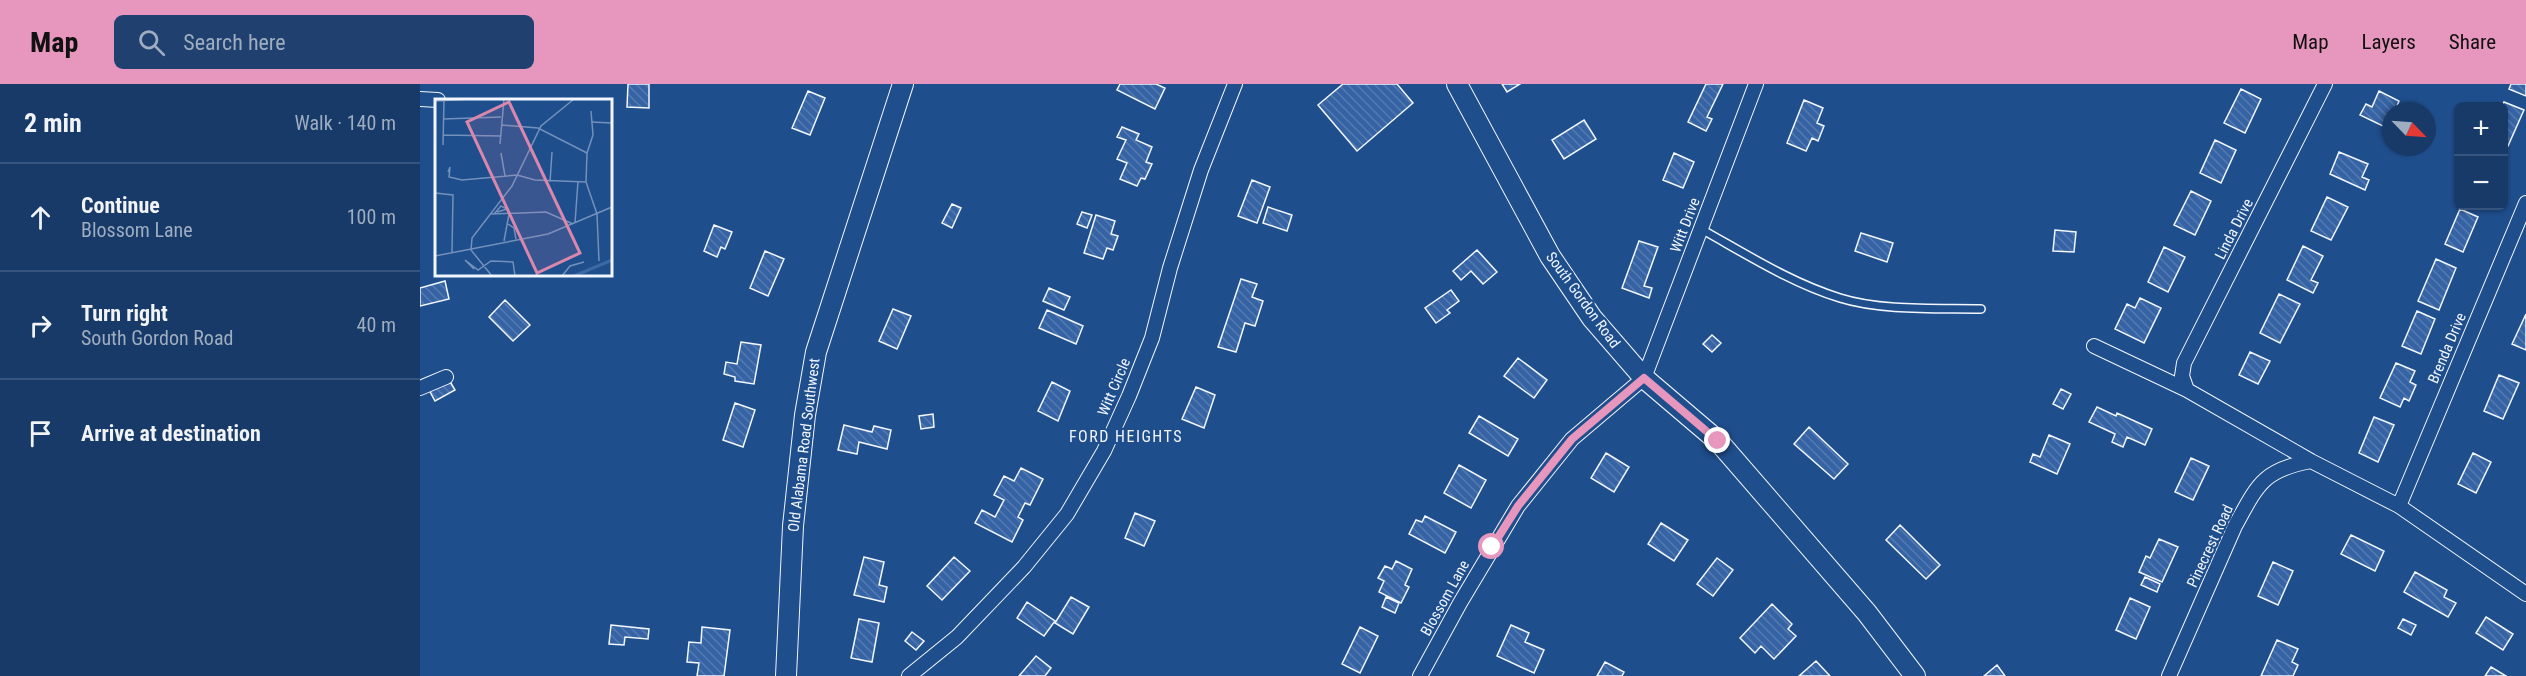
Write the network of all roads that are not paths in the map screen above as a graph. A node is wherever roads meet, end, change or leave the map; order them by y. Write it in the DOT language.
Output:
graph roads {
  1 [pos="903,84"];
  2 [pos="1235,84"];
  3 [pos="1457,84"];
  4 [pos="1756,84"];
  5 [pos="2325,84"];
  6 [pos="420,99"];
  7 [pos="435,100"];
  8 [pos="2526,203"];
  9 [pos="1701,230"];
  10 [pos="1981,309"];
  11 [pos="2094,346"];
  12 [pos="446,376"];
  13 [pos="1644,378"];
  14 [pos="420,388"];
  15 [pos="2187,390"];
  16 [pos="2312,461"];
  17 [pos="2399,506"];
  18 [pos="2526,594"];
  19 [pos="786,676"];
  20 [pos="909,676"];
  21 [pos="1420,676"];
  22 [pos="1916,676"];
  23 [pos="2169,676"];
  1 -- 19 [label="street, Old Alabama Road Southwest"];
  2 -- 20 [label="street, Witt Circle"];
  3 -- 13 [label="street, South Gordon Road"];
  4 -- 9 [label="street, Witt Drive"];
  5 -- 15 [label="street, Linda Drive"];
  6 -- 7 [label="street"];
  8 -- 17 [label="street, Brenda Drive"];
  9 -- 10 [label="lane"];
  9 -- 13 [label="street, Witt Drive"];
  11 -- 15 [label="street"];
  12 -- 14 [label="street"];
  13 -- 21 [label="street, Blossom Lane"];
  13 -- 22 [label="street, South Gordon Road"];
  15 -- 16 [label="street"];
  16 -- 17 [label="street"];
  16 -- 23 [label="street, Pinecrest Road"];
  17 -- 18 [label="street"];
}
